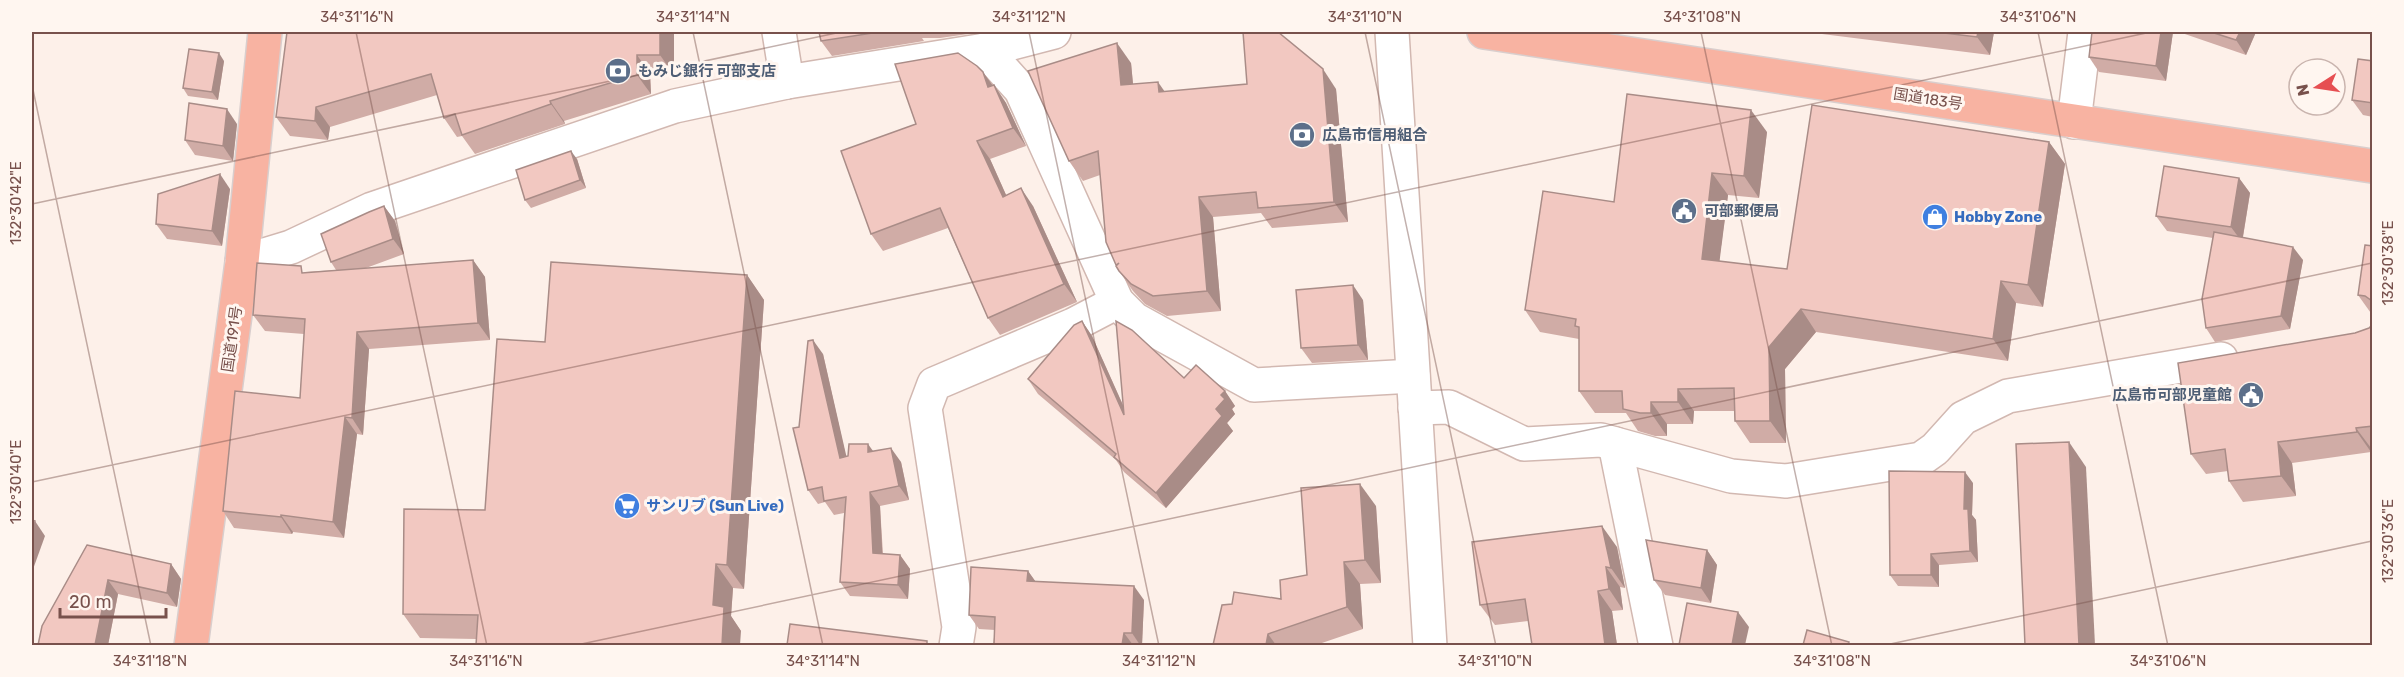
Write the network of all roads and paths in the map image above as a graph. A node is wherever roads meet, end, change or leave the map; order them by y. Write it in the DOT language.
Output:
graph roads {
  1 [pos="265,32"];
  2 [pos="778,32"];
  3 [pos="1054,32"];
  4 [pos="1392,32"];
  5 [pos="1484,32"];
  6 [pos="2085,32"];
  7 [pos="985,50"];
  8 [pos="787,82"];
  9 [pos="2074,122"];
  10 [pos="2373,166"];
  11 [pos="242,262"];
  12 [pos="1117,302"];
  13 [pos="2255,353"];
  14 [pos="1413,376"];
  15 [pos="1415,408"];
  16 [pos="1615,444"];
  17 [pos="191,645"];
  18 [pos="956,645"];
  19 [pos="1431,645"];
  20 [pos="1656,645"];
  1 -- 11 [label="highway, 国道191号"];
  2 -- 8 [label="street"];
  3 -- 7 [label="street"];
  4 -- 14 [label="street"];
  5 -- 9 [label="highway, 国道183号"];
  6 -- 9 [label="street"];
  7 -- 8 [label="street"];
  7 -- 12 [label="street"];
  8 -- 11 [label="street"];
  9 -- 10 [label="highway, 国道183号"];
  11 -- 17 [label="highway, 国道191号"];
  12 -- 14 [label="street"];
  12 -- 18 [label="street"];
  13 -- 16 [label="street"];
  14 -- 15 [label="street"];
  15 -- 16 [label="street"];
  15 -- 19 [label="street"];
  16 -- 20 [label="street"];
}
